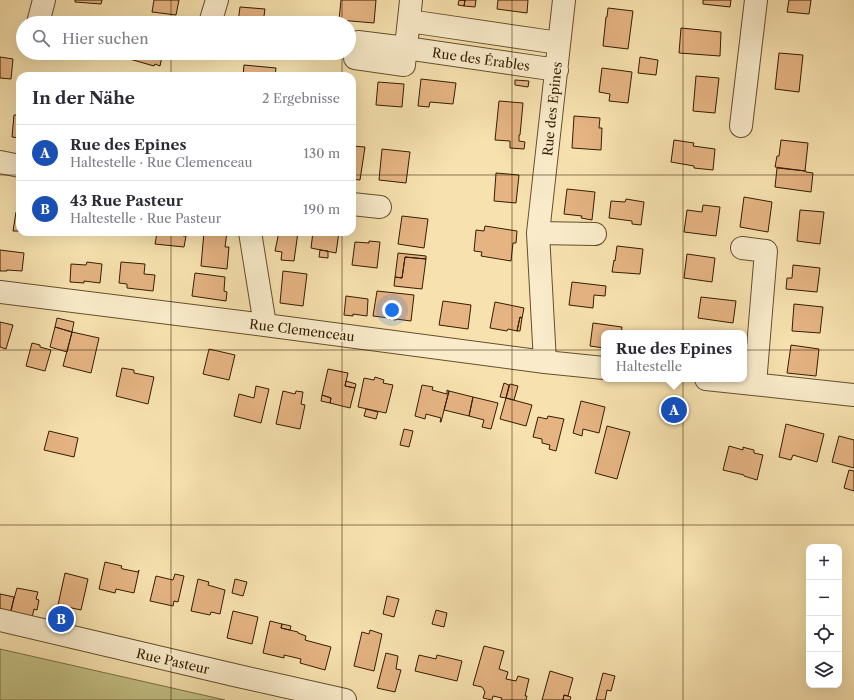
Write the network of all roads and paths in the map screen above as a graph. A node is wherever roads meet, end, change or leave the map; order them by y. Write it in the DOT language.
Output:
graph roads {
  1 [pos="44,0"];
  2 [pos="217,0"];
  3 [pos="564,0"];
  4 [pos="756,0"];
  5 [pos="410,10"];
  6 [pos="40,16"];
  7 [pos="212,16"];
  8 [pos="559,43"];
  9 [pos="557,70"];
  10 [pos="741,126"];
  11 [pos="0,162"];
  12 [pos="16,165"];
  13 [pos="356,204"];
  14 [pos="380,207"];
  15 [pos="538,233"];
  16 [pos="594,234"];
  17 [pos="251,236"];
  18 [pos="742,248"];
  19 [pos="0,292"];
  20 [pos="265,325"];
  21 [pos="545,362"];
  22 [pos="601,368"];
  23 [pos="735,382"];
  24 [pos="755,384"];
  25 [pos="854,395"];
  26 [pos="0,620"];
  27 [pos="345,700"];
  1 -- 6 [label="street"];
  2 -- 7 [label="street"];
  3 -- 8 [label="street, Rue des Epines"];
  4 -- 10 [label="street"];
  5 -- 8 [label="street, Rue des Érables"];
  5 -- 9 [label="street, Rue des Érables"];
  8 -- 9 [label="street, Rue des Epines"];
  9 -- 15 [label="street, Rue des Epines"];
  11 -- 12 [label="street"];
  13 -- 14 [label="street"];
  15 -- 16 [label="street"];
  15 -- 21 [label="street, Rue des Epines"];
  17 -- 20 [label="street"];
  18 -- 24 [label="street"];
  19 -- 20 [label="street, Rue Clemenceau"];
  20 -- 21 [label="street, Rue Clemenceau"];
  21 -- 22 [label="street, Rue Clemenceau"];
  23 -- 24 [label="street"];
  24 -- 25 [label="street"];
  26 -- 27 [label="street, Rue Pasteur"];
}
